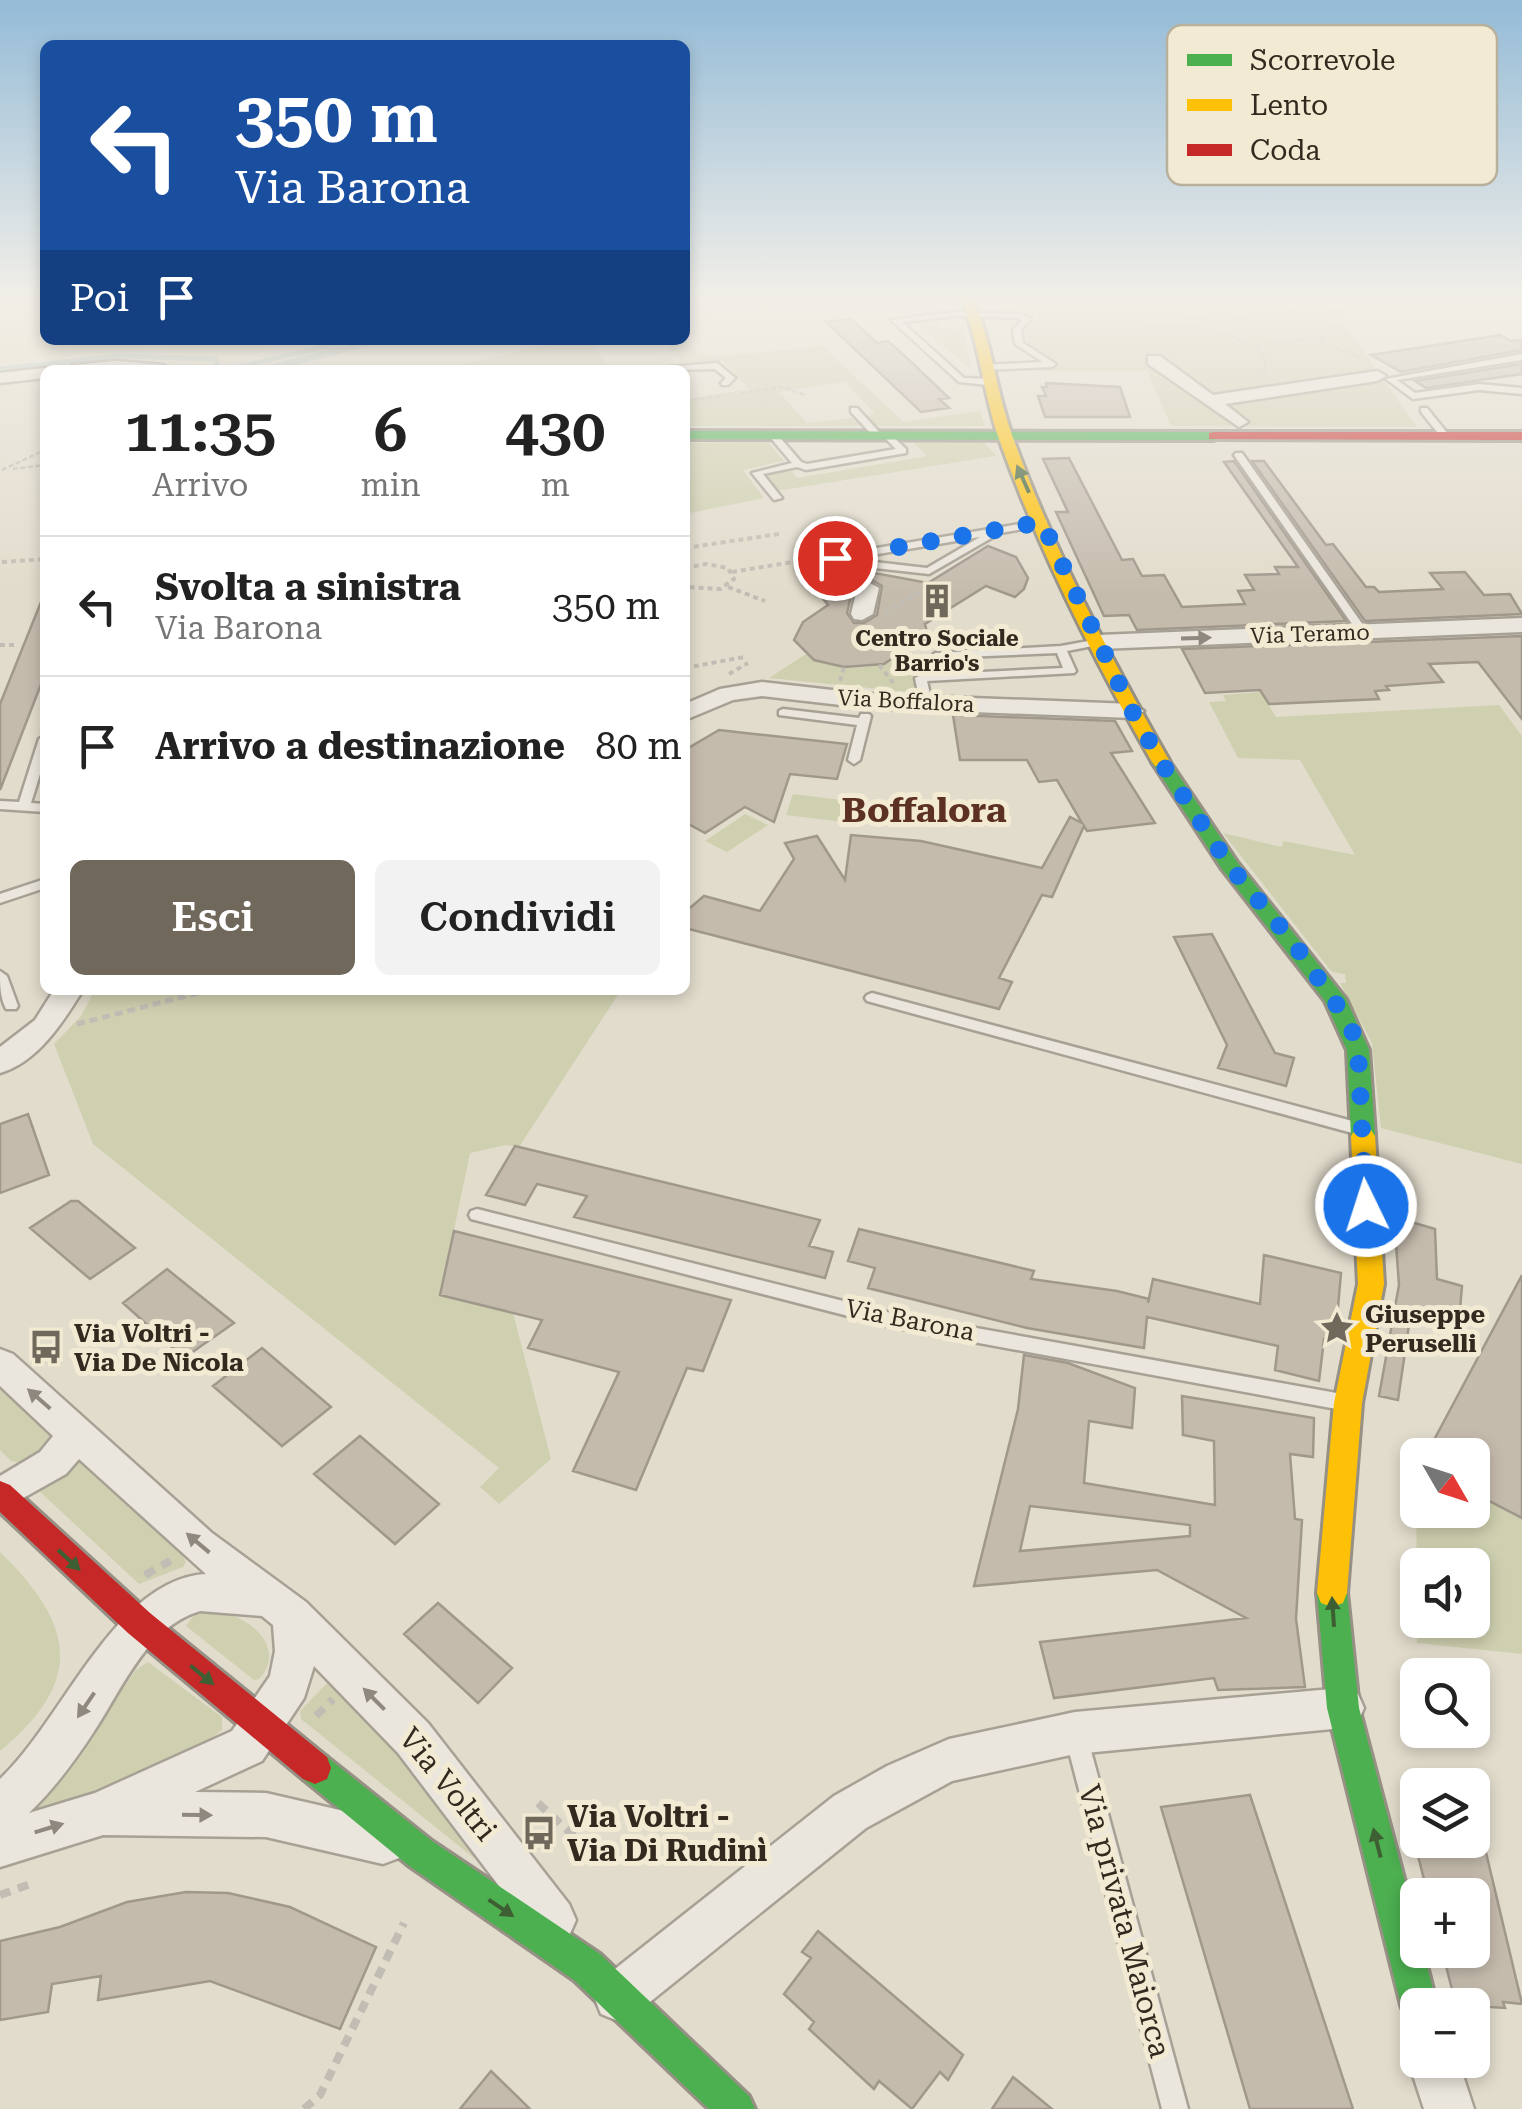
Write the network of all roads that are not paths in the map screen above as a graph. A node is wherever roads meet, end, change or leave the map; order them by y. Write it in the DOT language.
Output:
graph roads {
  1 [pos="993,397"];
  2 [pos="1205,397"];
  3 [pos="1227,397"];
  4 [pos="1209,400"];
  5 [pos="854,410"];
  6 [pos="1424,410"];
  7 [pos="1240,422"];
  8 [pos="690,435"];
  9 [pos="882,435"];
  10 [pos="773,436"];
  11 [pos="1004,436"];
  12 [pos="1445,436"];
  13 [pos="1522,436"];
  14 [pos="1239,455"];
  15 [pos="798,464"];
  16 [pos="777,498"];
  17 [pos="1042,522"];
  18 [pos="998,530"];
  19 [pos="868,588"];
  20 [pos="862,614"];
  21 [pos="1521,626"];
  22 [pos="1363,632"];
  23 [pos="1098,642"];
  24 [pos="1060,649"];
  25 [pos="980,653"];
  26 [pos="939,654"];
  27 [pos="984,675"];
  28 [pos="926,703"];
  29 [pos="690,711"];
  30 [pos="865,711"];
  31 [pos="1132,711"];
  32 [pos="783,713"];
  33 [pos="40,755"];
  34 [pos="854,760"];
  35 [pos="24,805"];
  36 [pos="0,806"];
  37 [pos="40,807"];
  38 [pos="40,885"];
  39 [pos="0,899"];
  40 [pos="0,976"];
  41 [pos="66,995"];
  42 [pos="872,998"];
  43 [pos="10,1006"];
  44 [pos="0,1063"];
  45 [pos="1361,1129"];
  46 [pos="477,1215"];
  47 [pos="0,1364"];
  48 [pos="1348,1403"];
  49 [pos="78,1433"];
  50 [pos="0,1494"];
  51 [pos="284,1608"];
  52 [pos="139,1623"];
  53 [pos="1343,1708"];
  54 [pos="286,1725"];
  55 [pos="1075,1733"];
  56 [pos="0,1808"];
  57 [pos="99,1814"];
  58 [pos="0,1844"];
  59 [pos="420,1853"];
  60 [pos="602,1982"];
  61 [pos="1415,1988"];
  62 [pos="1439,2078"];
  63 [pos="736,2109"];
  64 [pos="1175,2109"];
  65 [pos="1450,2109"];
  1 -- 11 [label="street"];
  2 -- 4 [label="street"];
  3 -- 4 [label="street"];
  4 -- 7 [label="street"];
  5 -- 9 [label="lane"];
  6 -- 12 [label="lane"];
  8 -- 10 [label="street"];
  9 -- 10 [label="street"];
  9 -- 11 [label="street"];
  9 -- 15 [label="lane"];
  10 -- 15 [label="lane"];
  11 -- 12 [label="street"];
  17 -- 11 [label="street, one-way"];
  12 -- 13 [label="street"];
  14 -- 22 [label="lane"];
  15 -- 16 [label="lane"];
  17 -- 18 [label="lane"];
  17 -- 23 [label="street"];
  18 -- 18 [label="lane"];
  19 -- 20 [label="street"];
  21 -- 22 [label="street, Via Teramo"];
  23 -- 22 [label="street, Via Teramo, one-way"];
  23 -- 24 [label="lane"];
  23 -- 31 [label="street"];
  24 -- 25 [label="lane"];
  24 -- 27 [label="lane"];
  25 -- 26 [label="lane"];
  25 -- 27 [label="lane"];
  27 -- 28 [label="lane"];
  28 -- 30 [label="street, Via Boffalora"];
  28 -- 31 [label="street, Via Boffalora"];
  29 -- 30 [label="street, Via Boffalora"];
  30 -- 32 [label="lane"];
  30 -- 34 [label="lane"];
  31 -- 45 [label="street"];
  33 -- 35 [label="lane"];
  35 -- 36 [label="lane"];
  35 -- 37 [label="lane"];
  38 -- 39 [label="lane"];
  40 -- 43 [label="lane"];
  41 -- 44 [label="street"];
  42 -- 45 [label="lane"];
  45 -- 48 [label="street"];
  46 -- 48 [label="lane, Via Barona"];
  49 -- 47 [label="street, Via Voltri, one-way"];
  53 -- 48 [label="street, one-way"];
  49 -- 50 [label="street, Via Voltri"];
  51 -- 49 [label="street, Via Voltri, one-way"];
  50 -- 52 [label="street, Via Voltri, one-way"];
  51 -- 52 [label="street"];
  51 -- 54 [label="street"];
  60 -- 51 [label="street, Via Voltri, one-way"];
  52 -- 54 [label="street, Via Voltri, one-way"];
  52 -- 56 [label="street, one-way"];
  53 -- 55 [label="street"];
  61 -- 53 [label="street, one-way"];
  54 -- 57 [label="street"];
  54 -- 59 [label="street, Via Voltri"];
  55 -- 60 [label="street"];
  55 -- 64 [label="lane, Via privata Maiorca"];
  58 -- 57 [label="street, one-way"];
  57 -- 59 [label="street, one-way"];
  59 -- 60 [label="street, Via Voltri, one-way"];
  60 -- 63 [label="street, Via Voltri"];
  62 -- 65 [label="street"];
}
